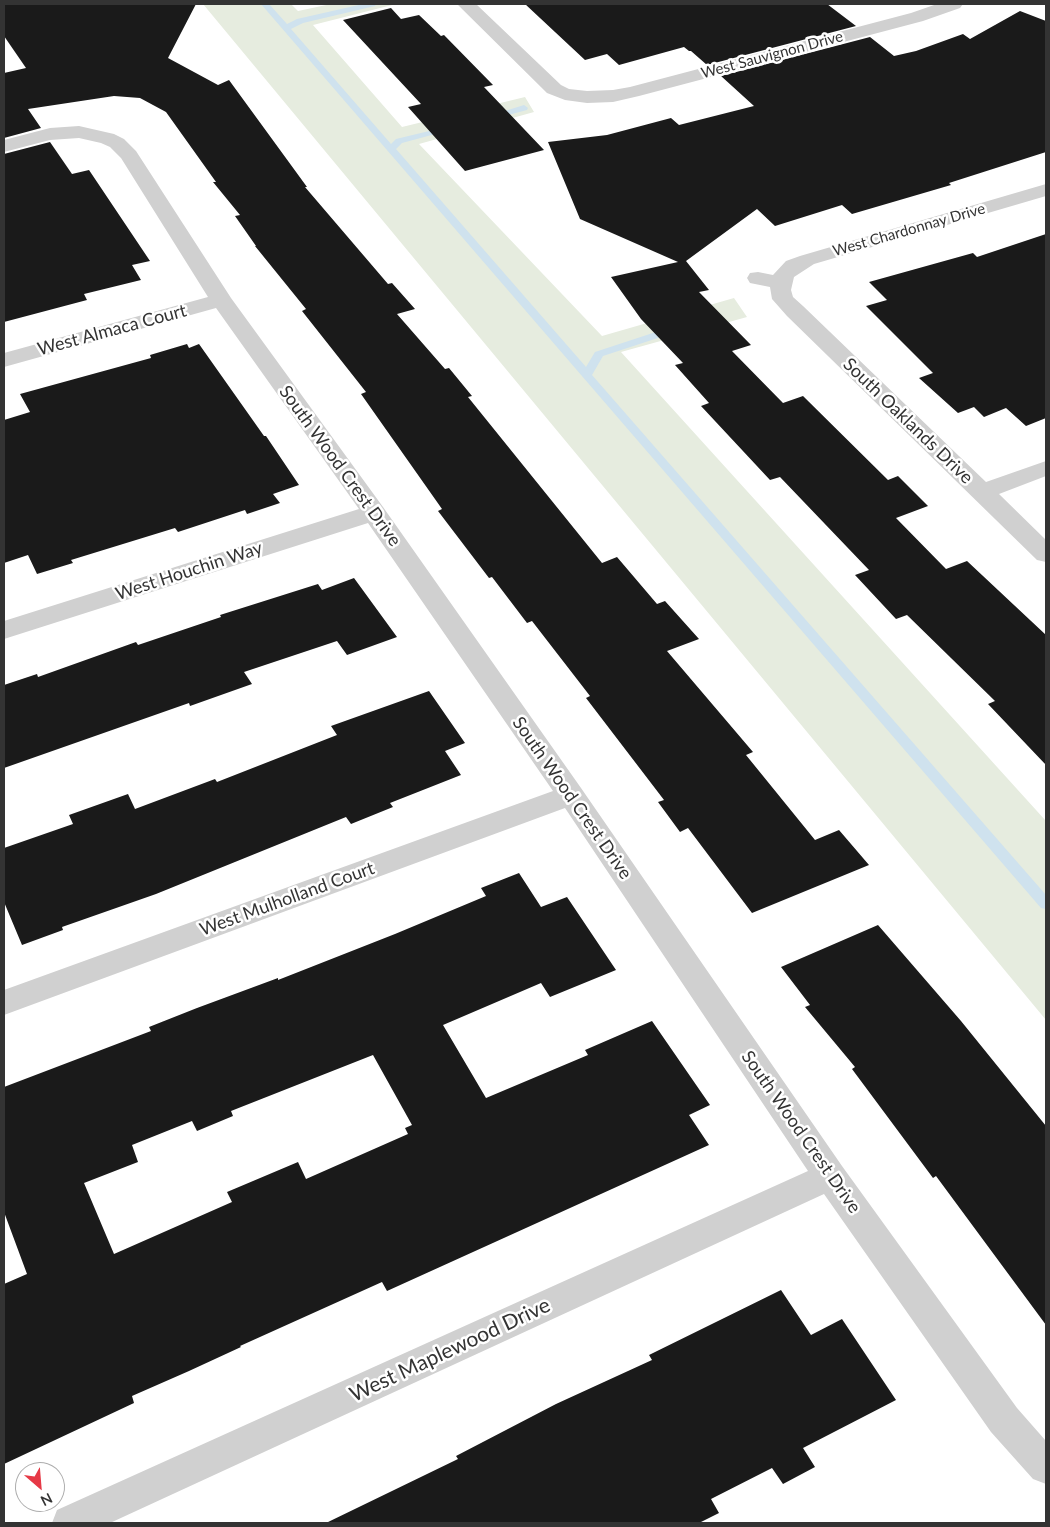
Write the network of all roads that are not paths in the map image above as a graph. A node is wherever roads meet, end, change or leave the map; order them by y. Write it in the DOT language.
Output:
graph roads {
  1 [pos="466,4"];
  2 [pos="954,4"];
  3 [pos="4,146"];
  4 [pos="1046,190"];
  5 [pos="769,281"];
  6 [pos="221,300"];
  7 [pos="4,360"];
  8 [pos="1046,468"];
  9 [pos="982,492"];
  10 [pos="374,513"];
  11 [pos="1046,554"];
  12 [pos="4,630"];
  13 [pos="571,795"];
  14 [pos="4,1004"];
  15 [pos="830,1176"];
  16 [pos="1046,1467"];
  17 [pos="70,1523"];
  1 -- 2 [label="street, West Sauvignon Drive"];
  3 -- 6 [label="street, South Wood Crest Drive"];
  4 -- 5 [label="street, West Chardonnay Drive"];
  5 -- 9 [label="street, South Oaklands Drive"];
  6 -- 7 [label="street, West Almaca Court"];
  6 -- 10 [label="street, South Wood Crest Drive"];
  8 -- 9 [label="street"];
  9 -- 11 [label="street, South Oaklands Drive"];
  10 -- 12 [label="street, West Houchin Way"];
  10 -- 13 [label="street, South Wood Crest Drive"];
  13 -- 14 [label="street, West Mulholland Court"];
  13 -- 15 [label="street, South Wood Crest Drive"];
  15 -- 16 [label="street, South Wood Crest Drive"];
  15 -- 17 [label="street, West Maplewood Drive"];
}
